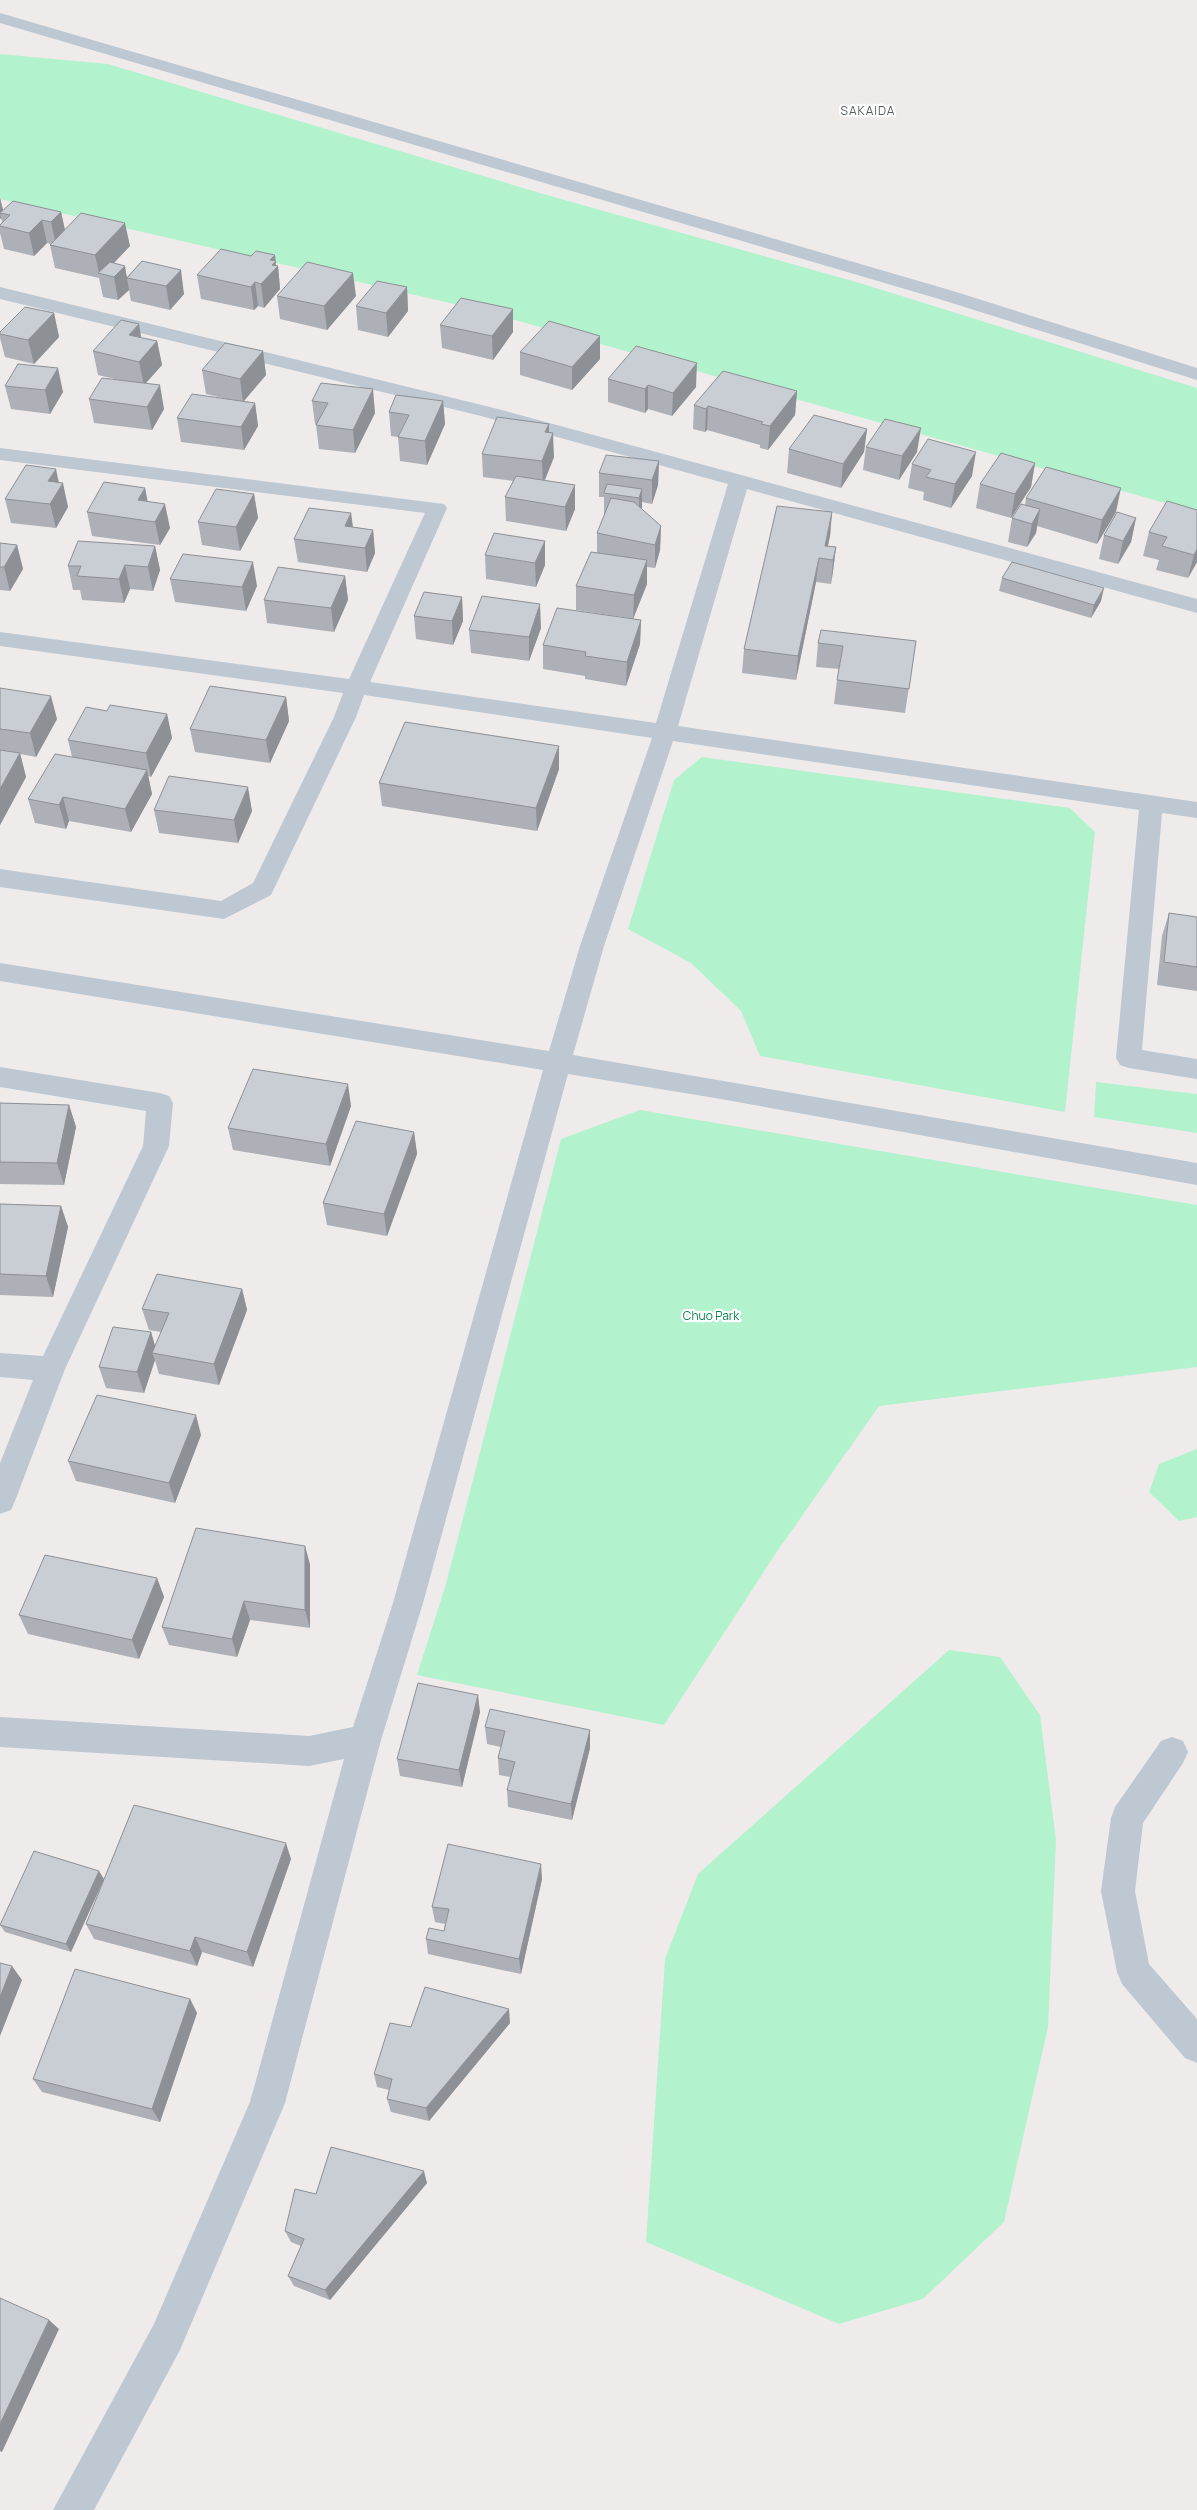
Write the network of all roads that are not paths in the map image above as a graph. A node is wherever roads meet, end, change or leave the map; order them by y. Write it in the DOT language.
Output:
graph roads {
  1 [pos="0,18"];
  2 [pos="0,293"];
  3 [pos="1197,374"];
  4 [pos="0,454"];
  5 [pos="739,482"];
  6 [pos="1197,606"];
  7 [pos="0,639"];
  8 [pos="356,687"];
  9 [pos="665,732"];
  10 [pos="1150,804"];
  11 [pos="1197,810"];
  12 [pos="0,878"];
  13 [pos="0,972"];
  14 [pos="558,1063"];
  15 [pos="1197,1069"];
  16 [pos="0,1077"];
  17 [pos="1197,1174"];
  18 [pos="0,1365"];
  19 [pos="51,1369"];
  20 [pos="0,1501"];
  21 [pos="0,1732"];
  22 [pos="365,1740"];
  23 [pos="1172,1752"];
  24 [pos="1197,2046"];
  25 [pos="73,2510"];
  1 -- 3 [label="street"];
  2 -- 5 [label="street"];
  4 -- 8 [label="street"];
  5 -- 6 [label="street"];
  5 -- 9 [label="street"];
  7 -- 8 [label="street"];
  8 -- 9 [label="street"];
  8 -- 12 [label="street"];
  9 -- 10 [label="street"];
  9 -- 14 [label="street"];
  10 -- 11 [label="street"];
  10 -- 15 [label="street"];
  13 -- 14 [label="street"];
  14 -- 17 [label="street"];
  14 -- 22 [label="street"];
  16 -- 19 [label="street"];
  18 -- 19 [label="street"];
  19 -- 20 [label="street"];
  21 -- 22 [label="street"];
  22 -- 25 [label="street"];
  23 -- 24 [label="street"];
}
